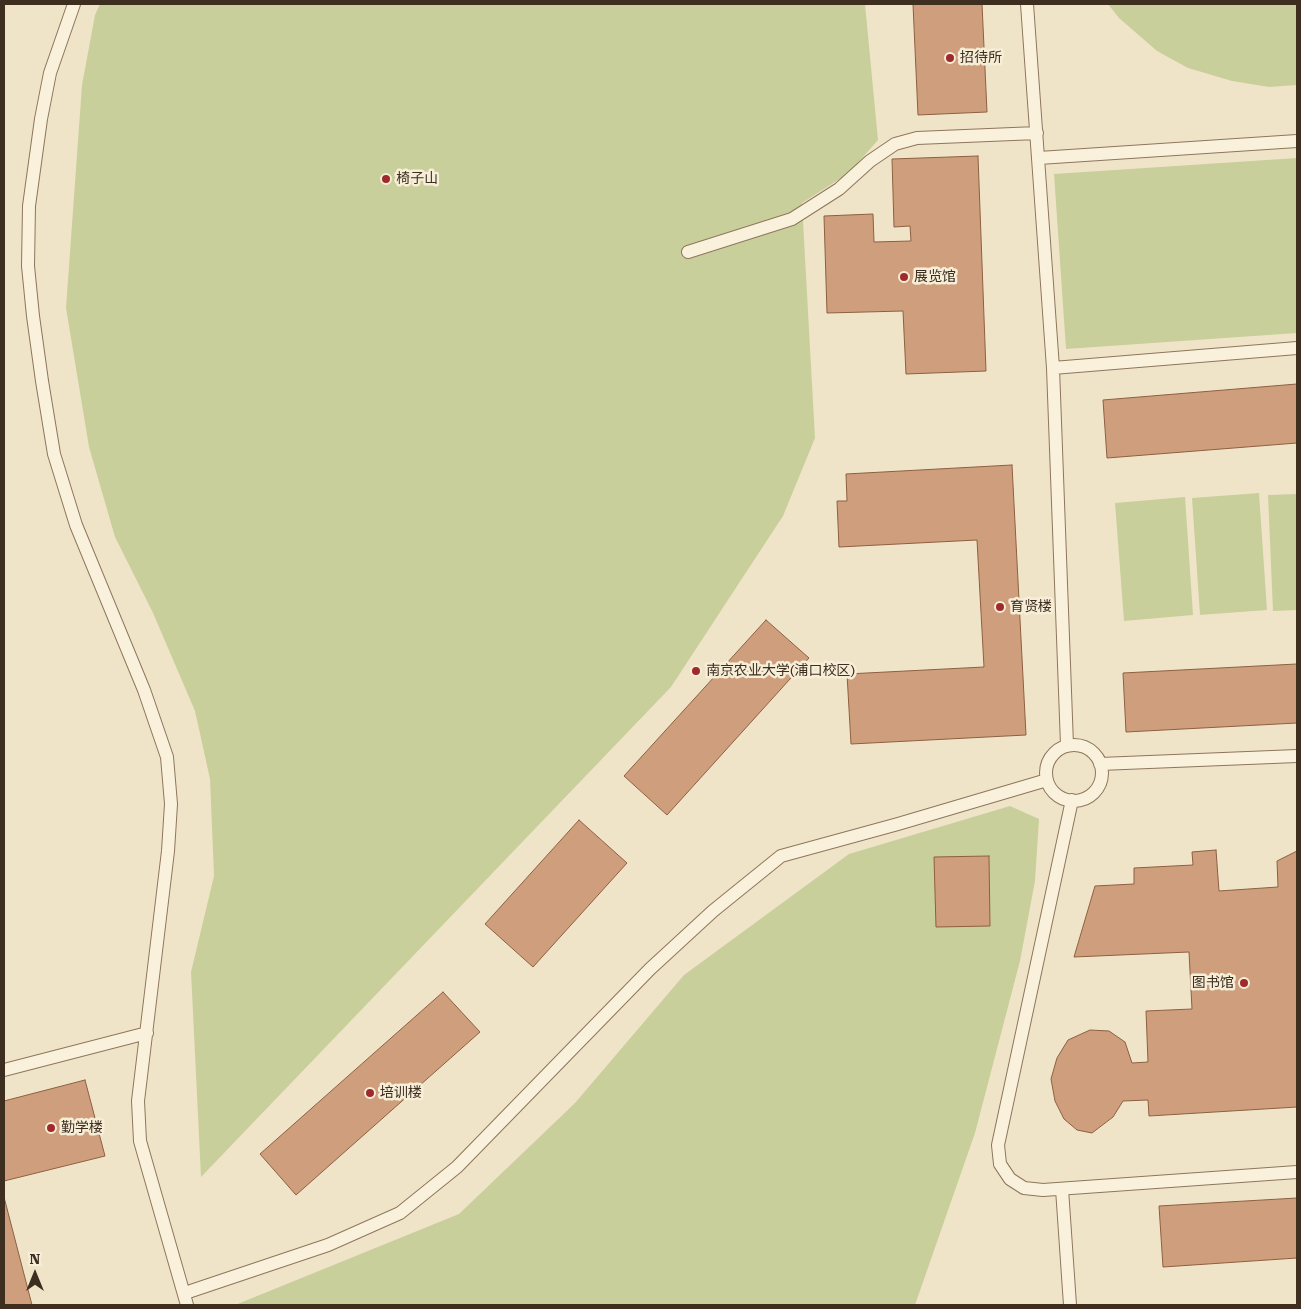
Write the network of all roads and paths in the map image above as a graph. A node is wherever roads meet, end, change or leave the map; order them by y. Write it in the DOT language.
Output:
graph roads {
  1 [pos="74,4"];
  2 [pos="1027,4"];
  3 [pos="1037,133"];
  4 [pos="1297,141"];
  5 [pos="1039,158"];
  6 [pos="688,252"];
  7 [pos="1297,348"];
  8 [pos="1054,368"];
  9 [pos="1067,746"];
  10 [pos="1297,756"];
  11 [pos="1100,764"];
  12 [pos="1047,780"];
  13 [pos="1072,800"];
  14 [pos="146,1034"];
  15 [pos="4,1070"];
  16 [pos="1297,1172"];
  17 [pos="1062,1189"];
  18 [pos="186,1299"];
  19 [pos="1070,1305"];
  1 -- 14 [label="lane"];
  2 -- 3 [label="lane"];
  3 -- 5 [label="lane"];
  3 -- 6 [label="lane"];
  4 -- 5 [label="lane"];
  5 -- 8 [label="lane"];
  7 -- 8 [label="lane"];
  8 -- 9 [label="lane"];
  9 -- 11 [label="lane"];
  9 -- 12 [label="lane"];
  10 -- 11 [label="lane"];
  11 -- 13 [label="lane"];
  12 -- 13 [label="lane"];
  12 -- 18 [label="lane"];
  13 -- 17 [label="lane"];
  14 -- 15 [label="lane"];
  14 -- 18 [label="lane"];
  16 -- 17 [label="lane"];
  17 -- 19 [label="lane"];
}
